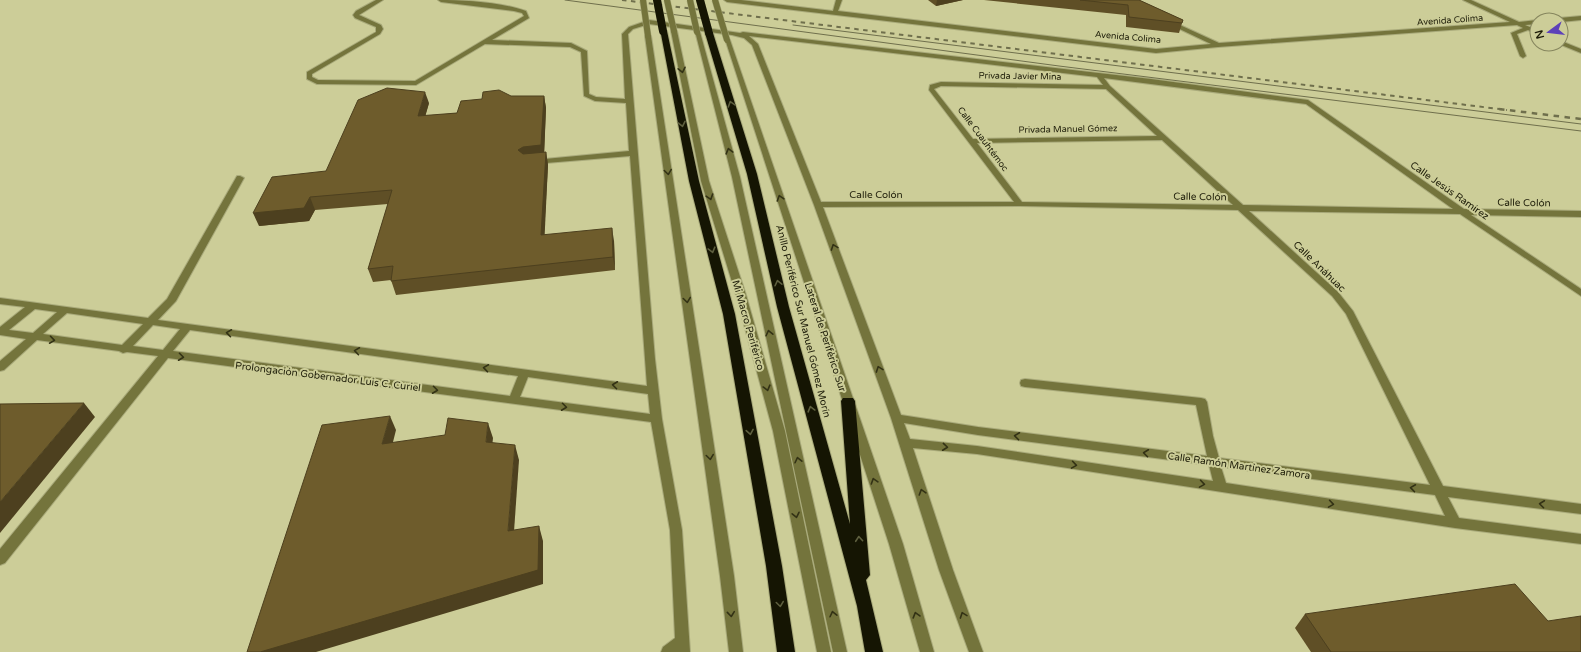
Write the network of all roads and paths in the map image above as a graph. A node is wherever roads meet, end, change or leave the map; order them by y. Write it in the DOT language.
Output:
graph roads {
  1 [pos="380,0"];
  2 [pos="441,0"];
  3 [pos="643,0"];
  4 [pos="657,0"];
  5 [pos="667,0"];
  6 [pos="690,0"];
  7 [pos="700,0"];
  8 [pos="715,0"];
  9 [pos="727,0"];
  10 [pos="839,0"];
  11 [pos="1466,0"];
  12 [pos="737,1"];
  13 [pos="835,12"];
  14 [pos="1581,18"];
  15 [pos="1164,19"];
  16 [pos="1569,19"];
  17 [pos="1529,23"];
  18 [pos="1519,24"];
  19 [pos="1528,28"];
  20 [pos="668,31"];
  21 [pos="703,32"];
  22 [pos="730,36"];
  23 [pos="484,42"];
  24 [pos="1218,45"];
  25 [pos="1569,46"];
  26 [pos="1581,51"];
  27 [pos="1523,56"];
  28 [pos="1100,77"];
  29 [pos="932,86"];
  30 [pos="1108,87"];
  31 [pos="629,101"];
  32 [pos="1165,138"];
  33 [pos="972,141"];
  34 [pos="634,153"];
  35 [pos="526,163"];
  36 [pos="240,178"];
  37 [pos="1020,204"];
  38 [pos="818,205"];
  39 [pos="1242,208"];
  40 [pos="1462,212"];
  41 [pos="1581,214"];
  42 [pos="1581,292"];
  43 [pos="0,301"];
  44 [pos="33,306"];
  45 [pos="65,310"];
  46 [pos="150,322"];
  47 [pos="187,327"];
  48 [pos="0,332"];
  49 [pos="34,337"];
  50 [pos="123,350"];
  51 [pos="164,355"];
  52 [pos="0,367"];
  53 [pos="525,373"];
  54 [pos="1025,383"];
  55 [pos="654,391"];
  56 [pos="513,400"];
  57 [pos="848,401"];
  58 [pos="897,418"];
  59 [pos="656,419"];
  60 [pos="906,443"];
  61 [pos="1213,462"];
  62 [pos="1221,487"];
  63 [pos="1440,492"];
  64 [pos="1581,509"];
  65 [pos="1455,523"];
  66 [pos="1581,539"];
  67 [pos="0,559"];
  68 [pos="865,606"];
  69 [pos="683,647"];
  70 [pos="668,652"];
  71 [pos="736,652"];
  72 [pos="786,652"];
  73 [pos="824,652"];
  74 [pos="840,652"];
  75 [pos="874,652"];
  76 [pos="927,652"];
  77 [pos="976,652"];
  1 -- 23 [label="street"];
  2 -- 23 [label="street"];
  3 -- 71 [label="street, one-way, bridge"];
  4 -- 20 [label="highway, bridge"];
  5 -- 20 [label="street, Mi Macro Periférico, bridge"];
  6 -- 21 [label="street, Mi Macro Periférico, bridge"];
  7 -- 21 [label="highway, Anillo Periférico Sur Manuel Gómez Morín, bridge"];
  8 -- 22 [label="street, Lateral de Periférico Sur, bridge"];
  9 -- 12 [label="street, Avenida Colima"];
  10 -- 13 [label="street"];
  11 -- 18 [label="street"];
  12 -- 13 [label="street, Avenida Colima"];
  13 -- 24 [label="street, Avenida Colima"];
  14 -- 16 [label="street"];
  15 -- 24 [label="street"];
  17 -- 18 [label="street, Avenida Colima"];
  18 -- 19 [label="street"];
  18 -- 24 [label="street, Avenida Colima"];
  19 -- 27 [label="street"];
  20 -- 72 [label="highway, one-way"];
  20 -- 73 [label="street, Mi Macro Periférico, one-way"];
  68 -- 21 [label="highway, Anillo Periférico Sur Manuel Gómez Morín, one-way"];
  74 -- 21 [label="street, Mi Macro Periférico, one-way"];
  22 -- 28 [label="street"];
  22 -- 31 [label="street"];
  22 -- 38 [label="street"];
  57 -- 22 [label="street, Lateral de Periférico Sur, one-way"];
  23 -- 31 [label="street"];
  25 -- 26 [label="street"];
  28 -- 30 [label="street, Calle Anáhuac"];
  28 -- 40 [label="street, Calle Jesús Ramírez"];
  29 -- 30 [label="street, Privada Javier Mina"];
  29 -- 33 [label="street, Calle Cuauhtémoc"];
  30 -- 32 [label="street, Calle Anáhuac"];
  31 -- 34 [label="street"];
  32 -- 33 [label="street, Privada Manuel Gómez"];
  32 -- 39 [label="street, Calle Anáhuac"];
  33 -- 37 [label="street, Calle Cuauhtémoc"];
  34 -- 35 [label="street"];
  34 -- 55 [label="street"];
  36 -- 46 [label="street"];
  37 -- 38 [label="street, Calle Colón"];
  37 -- 39 [label="street, Calle Colón"];
  58 -- 38 [label="street, one-way"];
  39 -- 40 [label="street, Calle Colón"];
  39 -- 63 [label="street, Calle Anáhuac"];
  40 -- 41 [label="street, Calle Colón"];
  40 -- 42 [label="street, Calle Jesús Ramírez"];
  43 -- 44 [label="street"];
  44 -- 45 [label="street"];
  44 -- 48 [label="street"];
  45 -- 46 [label="street"];
  45 -- 49 [label="street"];
  46 -- 47 [label="street"];
  46 -- 50 [label="street"];
  47 -- 51 [label="street"];
  53 -- 47 [label="street, one-way"];
  48 -- 49 [label="street, Prolongación Gobernador Luis C. Curiel"];
  49 -- 50 [label="street, Prolongación Gobernador Luis C. Curiel, one-way"];
  49 -- 52 [label="street"];
  50 -- 51 [label="street, Prolongación Gobernador Luis C. Curiel"];
  51 -- 56 [label="street, Prolongación Gobernador Luis C. Curiel, one-way"];
  51 -- 67 [label="street"];
  55 -- 53 [label="street, one-way"];
  53 -- 56 [label="street"];
  54 -- 61 [label="street"];
  55 -- 59 [label="street"];
  56 -- 59 [label="street, Prolongación Gobernador Luis C. Curiel, one-way"];
  68 -- 57 [label="highway, one-way"];
  76 -- 57 [label="street, Lateral de Periférico Sur, one-way"];
  58 -- 60 [label="street"];
  61 -- 58 [label="street, Calle Ramón Martínez Zamora, one-way"];
  59 -- 69 [label="street"];
  60 -- 62 [label="street, one-way"];
  77 -- 60 [label="street, one-way"];
  61 -- 62 [label="street"];
  63 -- 61 [label="street, Calle Ramón Martínez Zamora, one-way"];
  62 -- 65 [label="street, one-way"];
  64 -- 63 [label="street, Calle Ramón Martínez Zamora, one-way"];
  63 -- 65 [label="street, Calle Anáhuac"];
  65 -- 66 [label="street"];
  68 -- 75 [label="highway, Anillo Periférico Sur Manuel Gómez Morín"];
  69 -- 70 [label="street"];
}
